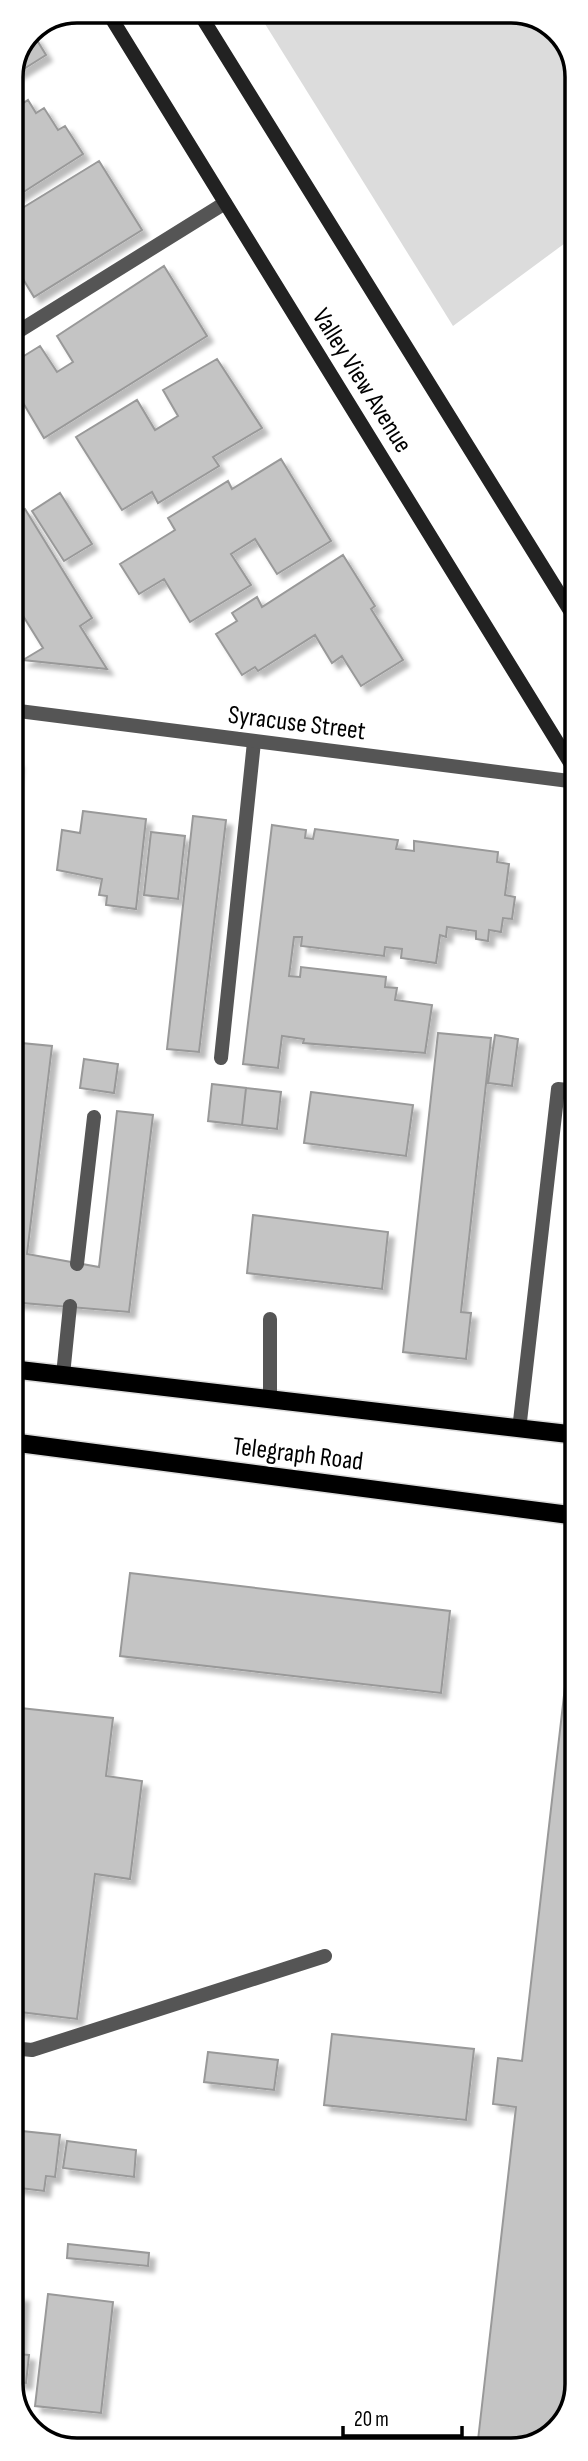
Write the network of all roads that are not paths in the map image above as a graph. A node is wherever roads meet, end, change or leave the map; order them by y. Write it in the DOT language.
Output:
graph roads {
  1 [pos="115,23"];
  2 [pos="205,23"];
  3 [pos="225,202"];
  4 [pos="23,328"];
  5 [pos="565,603"];
  6 [pos="23,712"];
  7 [pos="254,742"];
  8 [pos="565,754"];
  9 [pos="565,781"];
  10 [pos="221,1058"];
  11 [pos="565,1090"];
  12 [pos="94,1116"];
  13 [pos="77,1264"];
  14 [pos="70,1306"];
  15 [pos="270,1319"];
  16 [pos="23,1370"];
  17 [pos="63,1375"];
  18 [pos="271,1400"];
  19 [pos="519,1430"];
  20 [pos="565,1434"];
  21 [pos="23,1444"];
  22 [pos="565,1514"];
  23 [pos="325,1956"];
  24 [pos="23,2049"];
  1 -- 3 [label="main road, Valley View Avenue"];
  2 -- 5 [label="main road, Valley View Avenue"];
  3 -- 4 [label="street"];
  3 -- 8 [label="main road, Valley View Avenue"];
  6 -- 7 [label="street, Syracuse Street"];
  7 -- 9 [label="street, Syracuse Street"];
  7 -- 10 [label="street"];
  11 -- 19 [label="street"];
  12 -- 13 [label="street"];
  14 -- 17 [label="street"];
  15 -- 18 [label="street"];
  16 -- 17 [label="main road, Telegraph Road"];
  17 -- 18 [label="main road, Telegraph Road"];
  18 -- 19 [label="main road, Telegraph Road"];
  19 -- 20 [label="main road, Telegraph Road"];
  21 -- 22 [label="main road, Telegraph Road"];
  23 -- 24 [label="street"];
}
